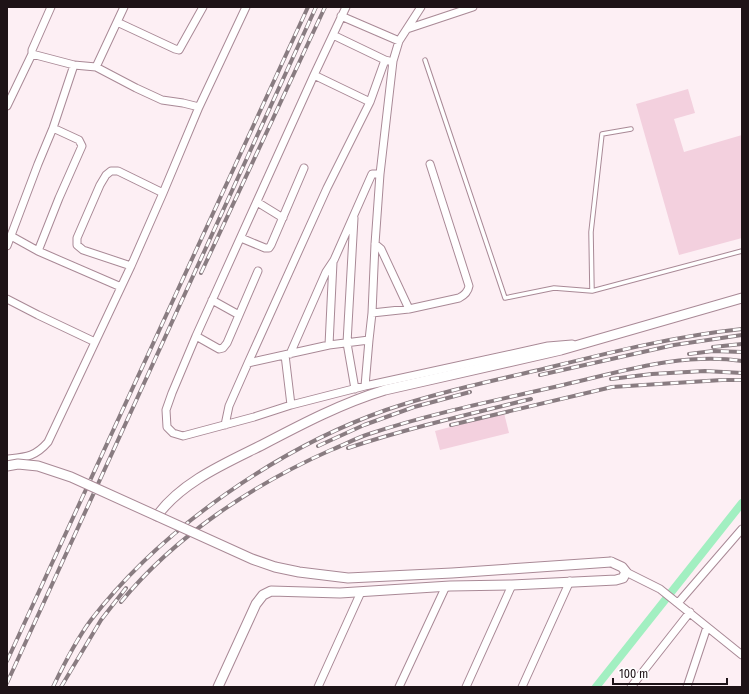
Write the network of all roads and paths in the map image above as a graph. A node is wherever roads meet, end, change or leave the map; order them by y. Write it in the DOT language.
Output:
graph roads {
  1 [pos="51,7"];
  2 [pos="124,7"];
  3 [pos="203,7"];
  4 [pos="246,7"];
  5 [pos="346,7"];
  6 [pos="473,7"];
  7 [pos="418,8"];
  8 [pos="341,16"];
  9 [pos="117,22"];
  10 [pos="406,30"];
  11 [pos="333,34"];
  12 [pos="398,41"];
  13 [pos="32,54"];
  14 [pos="385,60"];
  15 [pos="425,60"];
  16 [pos="393,61"];
  17 [pos="74,65"];
  18 [pos="96,67"];
  19 [pos="314,75"];
  20 [pos="370,102"];
  21 [pos="7,106"];
  22 [pos="199,107"];
  23 [pos="53,128"];
  24 [pos="631,129"];
  25 [pos="430,164"];
  26 [pos="304,168"];
  27 [pos="380,174"];
  28 [pos="163,193"];
  29 [pos="257,202"];
  30 [pos="354,214"];
  31 [pos="283,218"];
  32 [pos="11,236"];
  33 [pos="241,238"];
  34 [pos="375,244"];
  35 [pos="7,246"];
  36 [pos="38,251"];
  37 [pos="742,251"];
  38 [pos="334,260"];
  39 [pos="131,266"];
  40 [pos="258,271"];
  41 [pos="121,287"];
  42 [pos="592,291"];
  43 [pos="742,298"];
  44 [pos="7,299"];
  45 [pos="212,300"];
  46 [pos="409,309"];
  47 [pos="372,313"];
  48 [pos="239,315"];
  49 [pos="196,336"];
  50 [pos="369,340"];
  51 [pos="95,342"];
  52 [pos="347,343"];
  53 [pos="585,343"];
  54 [pos="329,345"];
  55 [pos="288,355"];
  56 [pos="248,364"];
  57 [pos="365,386"];
  58 [pos="355,389"];
  59 [pos="290,405"];
  60 [pos="225,425"];
  61 [pos="7,459"];
  62 [pos="7,466"];
  63 [pos="157,516"];
  64 [pos="742,529"];
  65 [pos="626,572"];
  66 [pos="570,581"];
  67 [pos="512,585"];
  68 [pos="446,586"];
  69 [pos="361,592"];
  70 [pos="676,601"];
  71 [pos="690,612"];
  72 [pos="707,627"];
  73 [pos="742,655"];
  74 [pos="218,687"];
  75 [pos="318,687"];
  76 [pos="399,687"];
  77 [pos="466,687"];
  78 [pos="522,687"];
  79 [pos="631,687"];
  80 [pos="687,687"];
  1 -- 13 [label="street"];
  2 -- 9 [label="street"];
  3 -- 9 [label="street"];
  4 -- 22 [label="street"];
  5 -- 8 [label="street"];
  6 -- 10 [label="street"];
  7 -- 10 [label="street"];
  8 -- 11 [label="street"];
  8 -- 12 [label="street"];
  9 -- 18 [label="street"];
  10 -- 12 [label="street"];
  11 -- 14 [label="street"];
  11 -- 19 [label="street"];
  12 -- 16 [label="street"];
  13 -- 17 [label="street"];
  13 -- 21 [label="street"];
  14 -- 16 [label="street"];
  14 -- 20 [label="street"];
  15 -- 42 [label="lane"];
  16 -- 27 [label="street"];
  17 -- 18 [label="street"];
  17 -- 23 [label="street"];
  18 -- 22 [label="street"];
  19 -- 20 [label="street"];
  19 -- 29 [label="street"];
  20 -- 56 [label="street"];
  22 -- 28 [label="street"];
  23 -- 32 [label="street"];
  23 -- 36 [label="street"];
  24 -- 42 [label="lane"];
  25 -- 46 [label="street"];
  26 -- 31 [label="street"];
  27 -- 30 [label="street"];
  27 -- 34 [label="street"];
  28 -- 39 [label="street"];
  28 -- 39 [label="street"];
  29 -- 31 [label="street"];
  29 -- 33 [label="street"];
  30 -- 38 [label="street"];
  30 -- 52 [label="street"];
  31 -- 33 [label="street"];
  32 -- 35 [label="street"];
  32 -- 36 [label="street"];
  33 -- 45 [label="street"];
  34 -- 46 [label="street"];
  34 -- 47 [label="street"];
  36 -- 41 [label="street"];
  37 -- 42 [label="lane"];
  38 -- 54 [label="street"];
  38 -- 55 [label="street"];
  39 -- 41 [label="street"];
  40 -- 48 [label="street"];
  41 -- 51 [label="street"];
  43 -- 53 [label="street"];
  44 -- 51 [label="street"];
  45 -- 48 [label="street"];
  45 -- 49 [label="street"];
  46 -- 47 [label="street"];
  47 -- 50 [label="street"];
  48 -- 49 [label="street"];
  49 -- 60 [label="street"];
  50 -- 52 [label="street"];
  50 -- 57 [label="street"];
  51 -- 61 [label="street"];
  52 -- 54 [label="street"];
  52 -- 58 [label="street"];
  53 -- 57 [label="street"];
  53 -- 63 [label="street"];
  54 -- 55 [label="street"];
  55 -- 56 [label="street"];
  55 -- 59 [label="street"];
  56 -- 60 [label="street"];
  57 -- 58 [label="street"];
  58 -- 59 [label="street"];
  59 -- 60 [label="street"];
  62 -- 63 [label="street, bridge"];
  63 -- 65 [label="street, bridge"];
  64 -- 70 [label="street"];
  65 -- 66 [label="street"];
  65 -- 70 [label="street"];
  66 -- 67 [label="street"];
  66 -- 78 [label="street"];
  67 -- 68 [label="street"];
  67 -- 77 [label="street"];
  68 -- 69 [label="street"];
  68 -- 76 [label="street"];
  69 -- 74 [label="street"];
  69 -- 75 [label="street"];
  70 -- 71 [label="street"];
  71 -- 72 [label="street"];
  71 -- 79 [label="street"];
  72 -- 73 [label="street"];
  72 -- 80 [label="street"];
}
